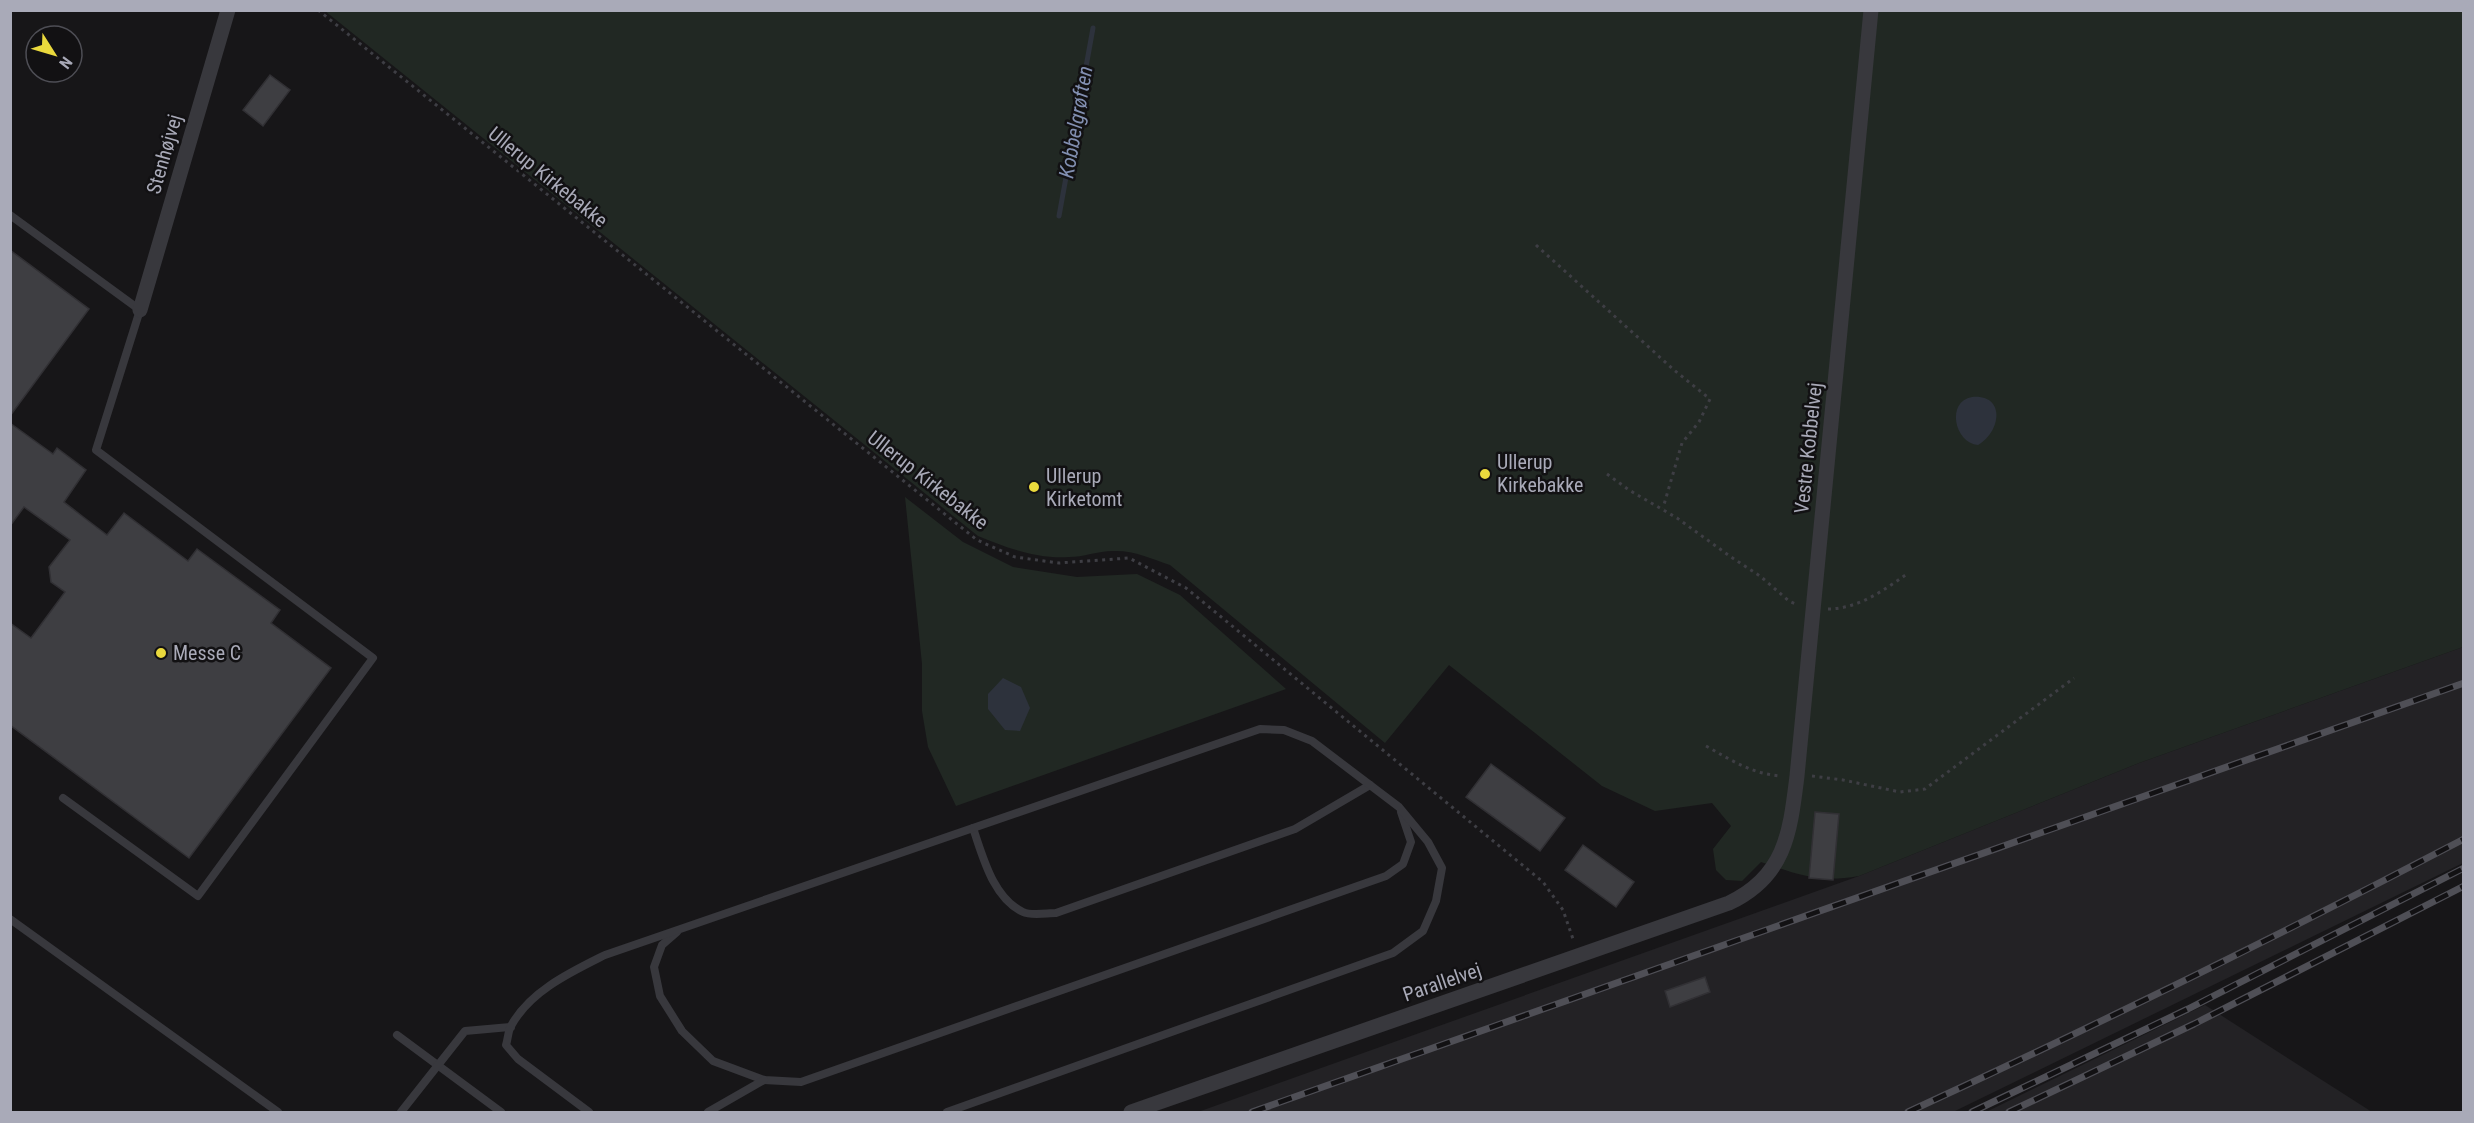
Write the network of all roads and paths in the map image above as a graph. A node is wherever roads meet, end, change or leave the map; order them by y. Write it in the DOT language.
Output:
graph roads {
  1 [pos="228,10"];
  2 [pos="318,10"];
  3 [pos="1871,10"];
  4 [pos="10,215"];
  5 [pos="1536,245"];
  6 [pos="140,310"];
  7 [pos="1607,474"];
  8 [pos="1663,508"];
  9 [pos="1907,573"];
  10 [pos="1814,608"];
  11 [pos="2074,678"];
  12 [pos="1706,746"];
  13 [pos="1797,776"];
  14 [pos="1370,785"];
  15 [pos="63,798"];
  16 [pos="1399,807"];
  17 [pos="973,828"];
  18 [pos="1762,882"];
  19 [pos="10,919"];
  20 [pos="682,928"];
  21 [pos="1578,956"];
  22 [pos="511,1027"];
  23 [pos="397,1035"];
  24 [pos="438,1065"];
  25 [pos="765,1080"];
  26 [pos="278,1113"];
  27 [pos="401,1113"];
  28 [pos="501,1113"];
  29 [pos="589,1113"];
  30 [pos="708,1113"];
  31 [pos="947,1113"];
  32 [pos="1131,1113"];
  1 -- 6 [label="street, Stenhøjvej"];
  2 -- 21 [label="path, Ullerup Kirkebakke"];
  3 -- 10 [label="street, Vestre Kobbelvej"];
  4 -- 6 [label="lane"];
  5 -- 8 [label="path"];
  6 -- 15 [label="lane"];
  7 -- 8 [label="path"];
  8 -- 10 [label="path"];
  9 -- 10 [label="path"];
  10 -- 13 [label="street, Vestre Kobbelvej"];
  11 -- 13 [label="path"];
  12 -- 13 [label="path"];
  13 -- 18 [label="street, Vestre Kobbelvej"];
  14 -- 16 [label="lane"];
  14 -- 17 [label="lane"];
  14 -- 17 [label="lane"];
  16 -- 25 [label="lane"];
  16 -- 31 [label="lane"];
  17 -- 20 [label="lane"];
  18 -- 21 [label="street, Parallelvej"];
  19 -- 26 [label="lane"];
  20 -- 22 [label="lane"];
  20 -- 25 [label="lane"];
  21 -- 32 [label="street, Parallelvej"];
  22 -- 24 [label="lane"];
  22 -- 29 [label="lane"];
  23 -- 24 [label="lane"];
  24 -- 27 [label="lane"];
  24 -- 28 [label="lane"];
  25 -- 30 [label="lane"];
}
